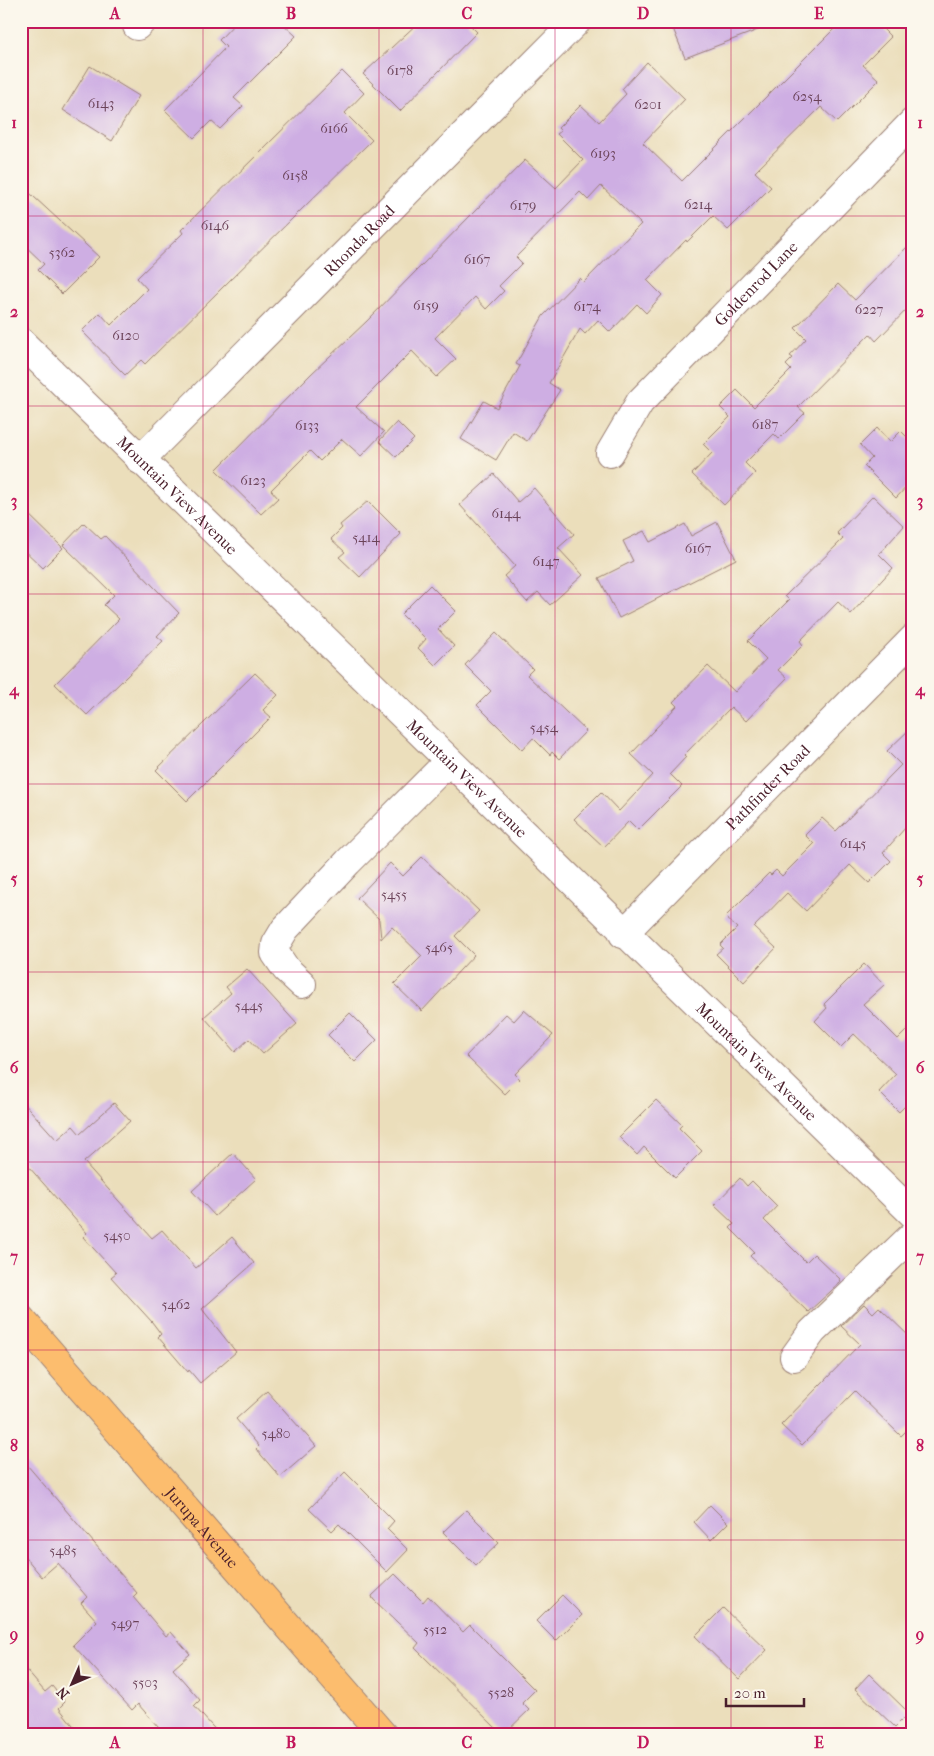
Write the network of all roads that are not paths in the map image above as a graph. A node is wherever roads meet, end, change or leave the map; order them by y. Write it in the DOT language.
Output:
graph roads {
  1 [pos="577,21"];
  2 [pos="913,122"];
  3 [pos="21,342"];
  4 [pos="610,453"];
  5 [pos="140,460"];
  6 [pos="913,639"];
  7 [pos="448,762"];
  8 [pos="623,934"];
  9 [pos="302,984"];
  10 [pos="913,1214"];
  11 [pos="913,1235"];
  12 [pos="21,1320"];
  13 [pos="794,1357"];
  14 [pos="383,1735"];
  1 -- 5 [label="street, Rhonda Road"];
  2 -- 4 [label="street, Goldenrod Lane"];
  3 -- 5 [label="street, Mountain View Avenue"];
  5 -- 7 [label="street, Mountain View Avenue"];
  6 -- 8 [label="street, Pathfinder Road"];
  7 -- 8 [label="street, Mountain View Avenue"];
  7 -- 9 [label="street"];
  8 -- 10 [label="street, Mountain View Avenue"];
  11 -- 13 [label="street"];
  12 -- 14 [label="main road, Jurupa Avenue"];
}
